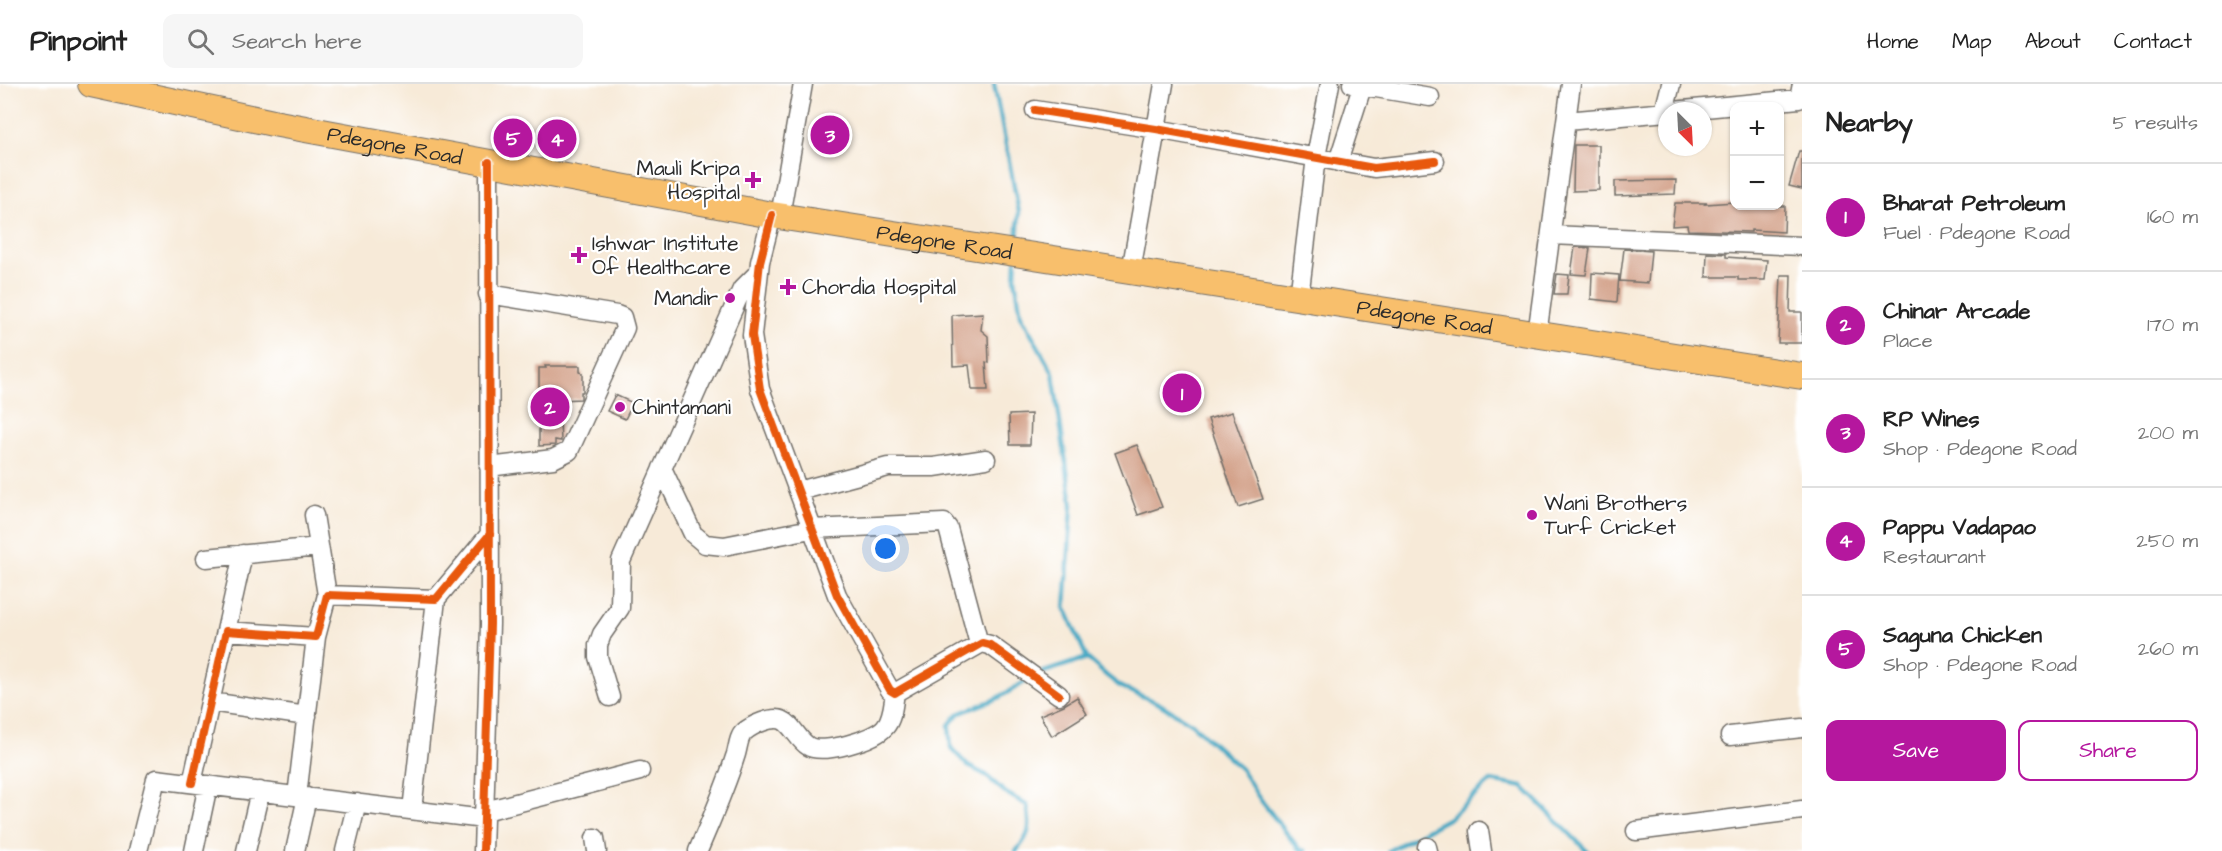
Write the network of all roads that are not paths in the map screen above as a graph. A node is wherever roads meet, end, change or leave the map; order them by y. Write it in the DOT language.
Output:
graph roads {
  1 [pos="92,84"];
  2 [pos="803,84"];
  3 [pos="1164,84"];
  4 [pos="1330,84"];
  5 [pos="1571,84"];
  6 [pos="1671,84"];
  7 [pos="1802,84"];
  8 [pos="1358,85"];
  9 [pos="1430,97"];
  10 [pos="1669,102"];
  11 [pos="1712,108"];
  12 [pos="1035,110"];
  13 [pos="1658,113"];
  14 [pos="1566,121"];
  15 [pos="1156,129"];
  16 [pos="1316,157"];
  17 [pos="1436,161"];
  18 [pos="489,162"];
  19 [pos="1338,162"];
  20 [pos="776,215"];
  21 [pos="1551,236"];
  22 [pos="1802,246"];
  23 [pos="1131,271"];
  24 [pos="759,272"];
  25 [pos="488,294"];
  26 [pos="1299,297"];
  27 [pos="1537,335"];
  28 [pos="1802,376"];
  29 [pos="986,459"];
  30 [pos="489,467"];
  31 [pos="662,468"];
  32 [pos="799,491"];
  33 [pos="314,514"];
  34 [pos="811,529"];
  35 [pos="490,534"];
  36 [pos="319,547"];
  37 [pos="243,554"];
  38 [pos="206,558"];
  39 [pos="327,595"];
  40 [pos="436,600"];
  41 [pos="226,631"];
  42 [pos="316,637"];
  43 [pos="979,644"];
  44 [pos="1053,690"];
  45 [pos="895,693"];
  46 [pos="610,697"];
  47 [pos="210,702"];
  48 [pos="307,716"];
  49 [pos="1802,728"];
  50 [pos="1730,736"];
  51 [pos="640,771"];
  52 [pos="200,784"];
  53 [pos="260,791"];
  54 [pos="302,796"];
  55 [pos="357,803"];
  56 [pos="412,810"];
  57 [pos="1802,810"];
  58 [pos="484,815"];
  59 [pos="1479,831"];
  60 [pos="1636,831"];
  61 [pos="138,851"];
  62 [pos="194,851"];
  63 [pos="246,851"];
  64 [pos="295,851"];
  65 [pos="345,851"];
  66 [pos="483,851"];
  67 [pos="698,851"];
  68 [pos="1482,851"];
  1 -- 18 [label="highway, Pdegone Road"];
  2 -- 20 [label="street"];
  3 -- 15 [label="street"];
  4 -- 16 [label="street"];
  5 -- 14 [label="street"];
  6 -- 10 [label="street"];
  7 -- 11 [label="street"];
  8 -- 9 [label="street"];
  8 -- 19 [label="street"];
  12 -- 15 [label="street"];
  13 -- 14 [label="street"];
  14 -- 21 [label="street"];
  15 -- 16 [label="street"];
  15 -- 23 [label="street"];
  16 -- 19 [label="street"];
  16 -- 26 [label="street"];
  17 -- 19 [label="street"];
  18 -- 20 [label="highway, Pdegone Road"];
  18 -- 25 [label="street"];
  20 -- 23 [label="highway, Pdegone Road"];
  20 -- 24 [label="street"];
  21 -- 22 [label="street"];
  21 -- 27 [label="street"];
  23 -- 26 [label="highway, Pdegone Road"];
  24 -- 31 [label="street"];
  24 -- 32 [label="street"];
  25 -- 30 [label="street"];
  25 -- 30 [label="street"];
  26 -- 27 [label="highway, Pdegone Road"];
  27 -- 28 [label="highway, Pdegone Road"];
  29 -- 32 [label="street"];
  30 -- 35 [label="street"];
  31 -- 34 [label="street"];
  31 -- 46 [label="street"];
  32 -- 34 [label="street"];
  33 -- 36 [label="street"];
  34 -- 43 [label="street"];
  34 -- 45 [label="street"];
  35 -- 40 [label="street"];
  35 -- 58 [label="street"];
  36 -- 37 [label="street"];
  36 -- 39 [label="street"];
  37 -- 38 [label="street"];
  37 -- 41 [label="street"];
  39 -- 40 [label="street"];
  39 -- 42 [label="street"];
  40 -- 56 [label="street"];
  41 -- 42 [label="street"];
  41 -- 47 [label="street"];
  42 -- 48 [label="street"];
  43 -- 44 [label="street"];
  43 -- 45 [label="street"];
  45 -- 67 [label="street"];
  47 -- 48 [label="street"];
  47 -- 52 [label="street"];
  48 -- 54 [label="street"];
  49 -- 50 [label="street"];
  51 -- 58 [label="street"];
  52 -- 53 [label="street"];
  52 -- 61 [label="street"];
  52 -- 62 [label="street"];
  53 -- 54 [label="street"];
  53 -- 63 [label="street"];
  54 -- 55 [label="street"];
  54 -- 64 [label="street"];
  55 -- 56 [label="street"];
  55 -- 65 [label="street"];
  56 -- 58 [label="street"];
  57 -- 60 [label="street"];
  58 -- 66 [label="street"];
  59 -- 68 [label="street"];
}
